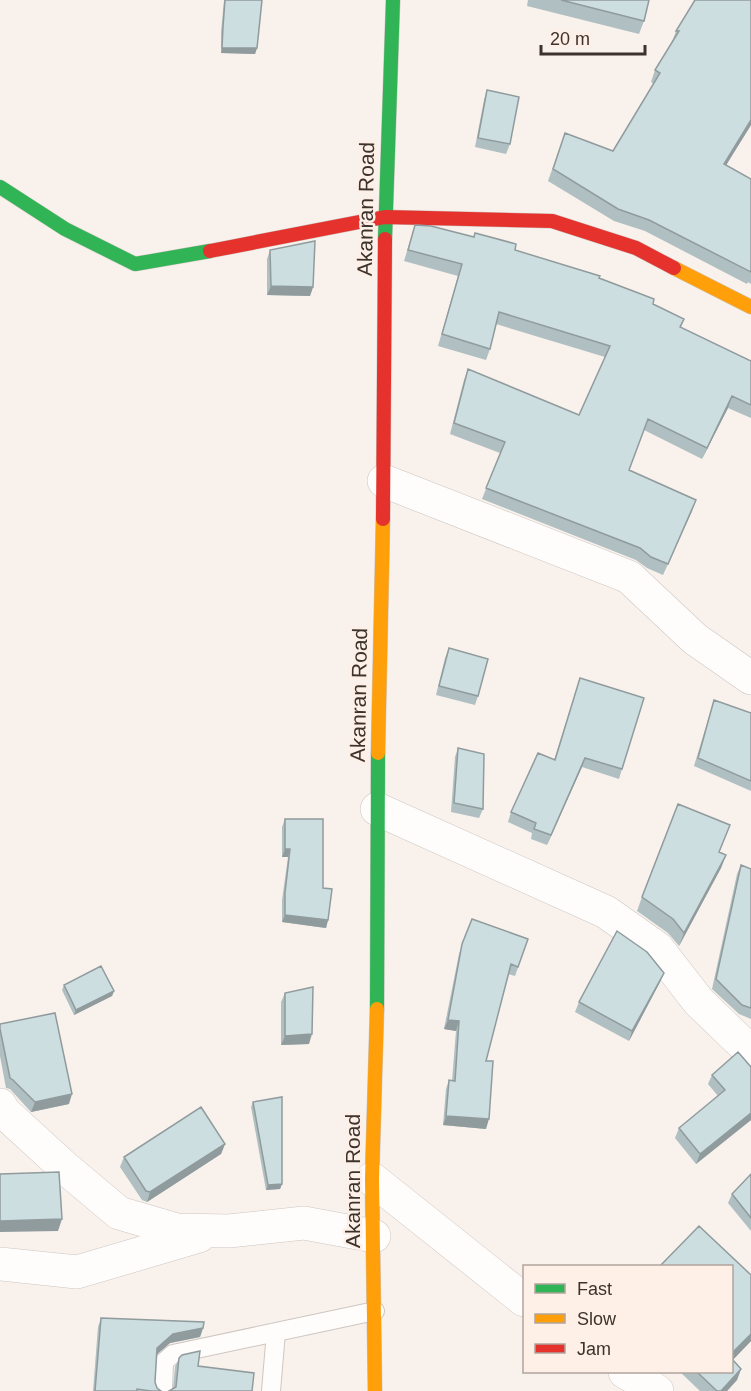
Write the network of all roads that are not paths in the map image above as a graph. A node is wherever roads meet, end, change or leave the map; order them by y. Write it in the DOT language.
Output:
graph roads {
  1 [pos="393,0"];
  2 [pos="0,188"];
  3 [pos="385,216"];
  4 [pos="751,307"];
  5 [pos="384,481"];
  6 [pos="751,678"];
  7 [pos="377,809"];
  8 [pos="751,1052"];
  9 [pos="0,1106"];
  10 [pos="372,1179"];
  11 [pos="215,1231"];
  12 [pos="374,1236"];
  13 [pos="0,1264"];
  14 [pos="523,1298"];
  15 [pos="375,1311"];
  16 [pos="276,1332"];
  17 [pos="629,1373"];
  18 [pos="163,1391"];
  19 [pos="271,1391"];
  20 [pos="375,1391"];
  21 [pos="657,1391"];
  1 -- 3 [label="main road, Akanran Road"];
  2 -- 3 [label="main road"];
  3 -- 4 [label="main road"];
  3 -- 5 [label="main road, Akanran Road"];
  5 -- 6 [label="street"];
  5 -- 7 [label="main road, Akanran Road"];
  7 -- 8 [label="street"];
  7 -- 10 [label="main road, Akanran Road"];
  9 -- 11 [label="street"];
  10 -- 12 [label="main road, Akanran Road"];
  10 -- 14 [label="street"];
  11 -- 12 [label="street"];
  11 -- 13 [label="street"];
  12 -- 15 [label="main road, Akanran Road"];
  15 -- 16 [label="lane"];
  15 -- 20 [label="main road, Akanran Road"];
  16 -- 18 [label="lane"];
  16 -- 19 [label="lane"];
  17 -- 21 [label="street"];
}
